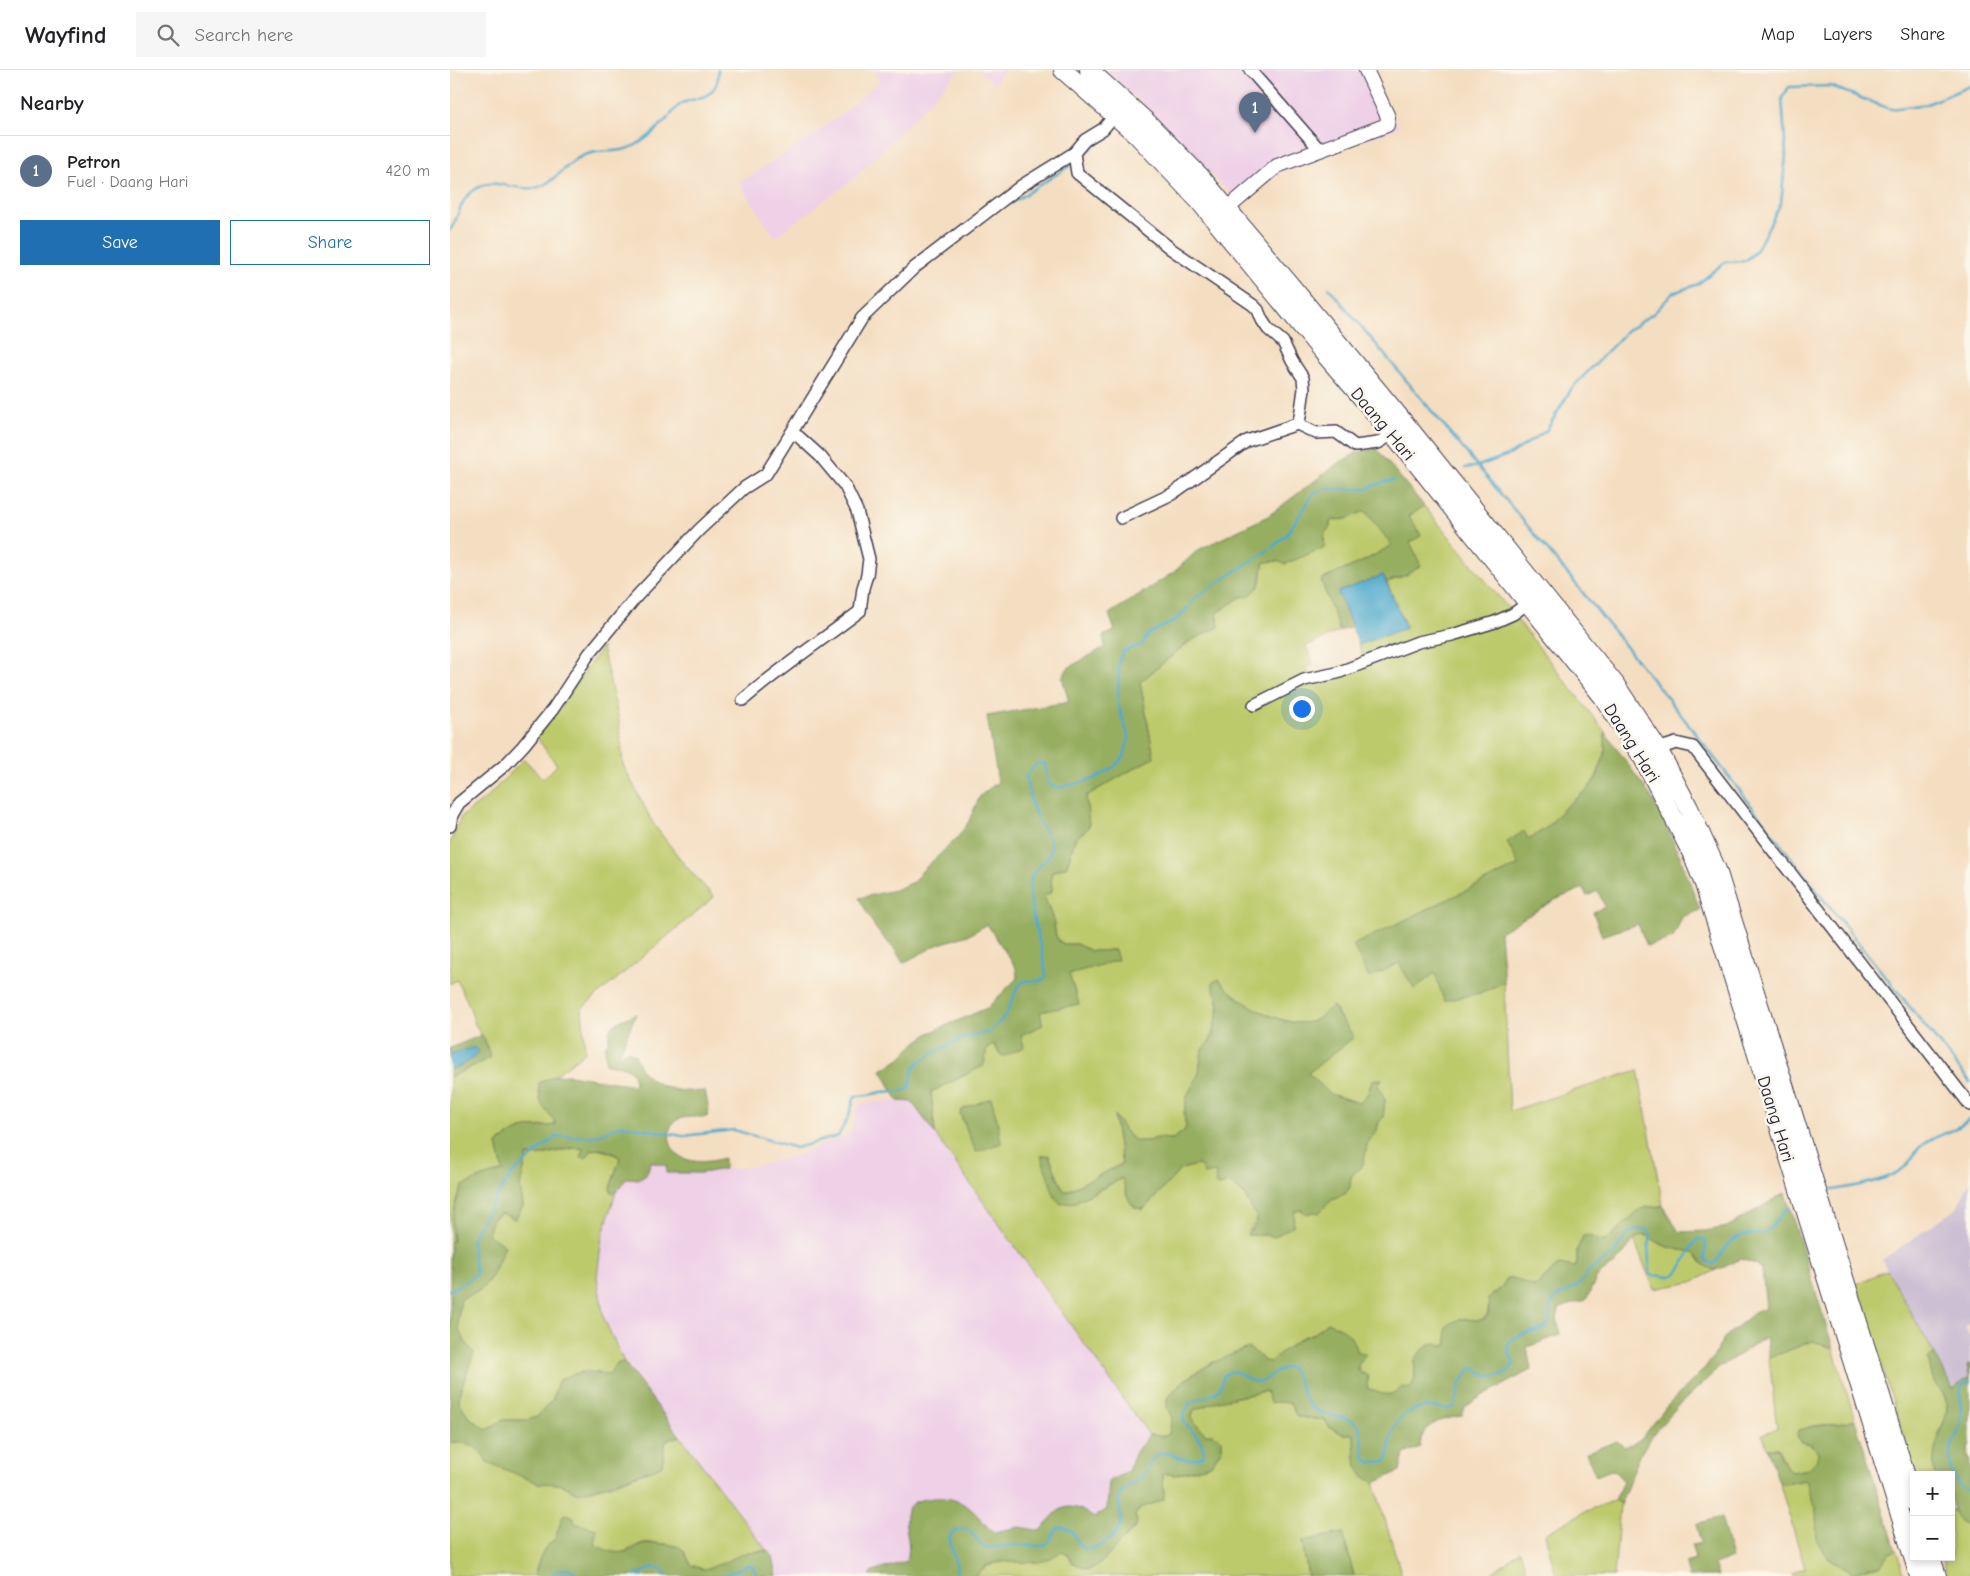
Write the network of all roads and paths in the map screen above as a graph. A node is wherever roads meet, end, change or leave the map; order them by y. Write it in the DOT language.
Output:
graph roads {
  1 [pos="1062,70"];
  2 [pos="1250,70"];
  3 [pos="1366,70"];
  4 [pos="1097,72"];
  5 [pos="1120,108"];
  6 [pos="1320,150"];
  7 [pos="1074,153"];
  8 [pos="1221,214"];
  9 [pos="1296,424"];
  10 [pos="791,433"];
  11 [pos="1393,434"];
  12 [pos="1121,518"];
  13 [pos="1528,603"];
  14 [pos="743,700"];
  15 [pos="1254,705"];
  16 [pos="1658,749"];
  17 [pos="450,826"];
  18 [pos="1970,1105"];
  19 [pos="1888,1447"];
  20 [pos="1910,1494"];
  21 [pos="1932,1561"];
  22 [pos="1919,1576"];
  23 [pos="1937,1576"];
  1 -- 5 [label="main road, Daang Hari"];
  2 -- 6 [label="street"];
  3 -- 6 [label="street"];
  4 -- 5 [label="main road, Daang Hari"];
  5 -- 7 [label="street"];
  5 -- 8 [label="main road, Daang Hari"];
  6 -- 8 [label="street"];
  7 -- 9 [label="street"];
  7 -- 10 [label="street"];
  8 -- 11 [label="main road, Daang Hari"];
  8 -- 16 [label="main road, Daang Hari"];
  9 -- 11 [label="street"];
  9 -- 12 [label="street"];
  10 -- 14 [label="street"];
  10 -- 17 [label="street"];
  11 -- 13 [label="main road, Daang Hari"];
  13 -- 15 [label="street"];
  13 -- 19 [label="main road, Daang Hari"];
  16 -- 18 [label="street"];
  16 -- 19 [label="main road, Daang Hari"];
  19 -- 20 [label="main road, Daang Hari"];
  19 -- 22 [label="main road, Daang Hari"];
  21 -- 23 [label="main road"];
}
